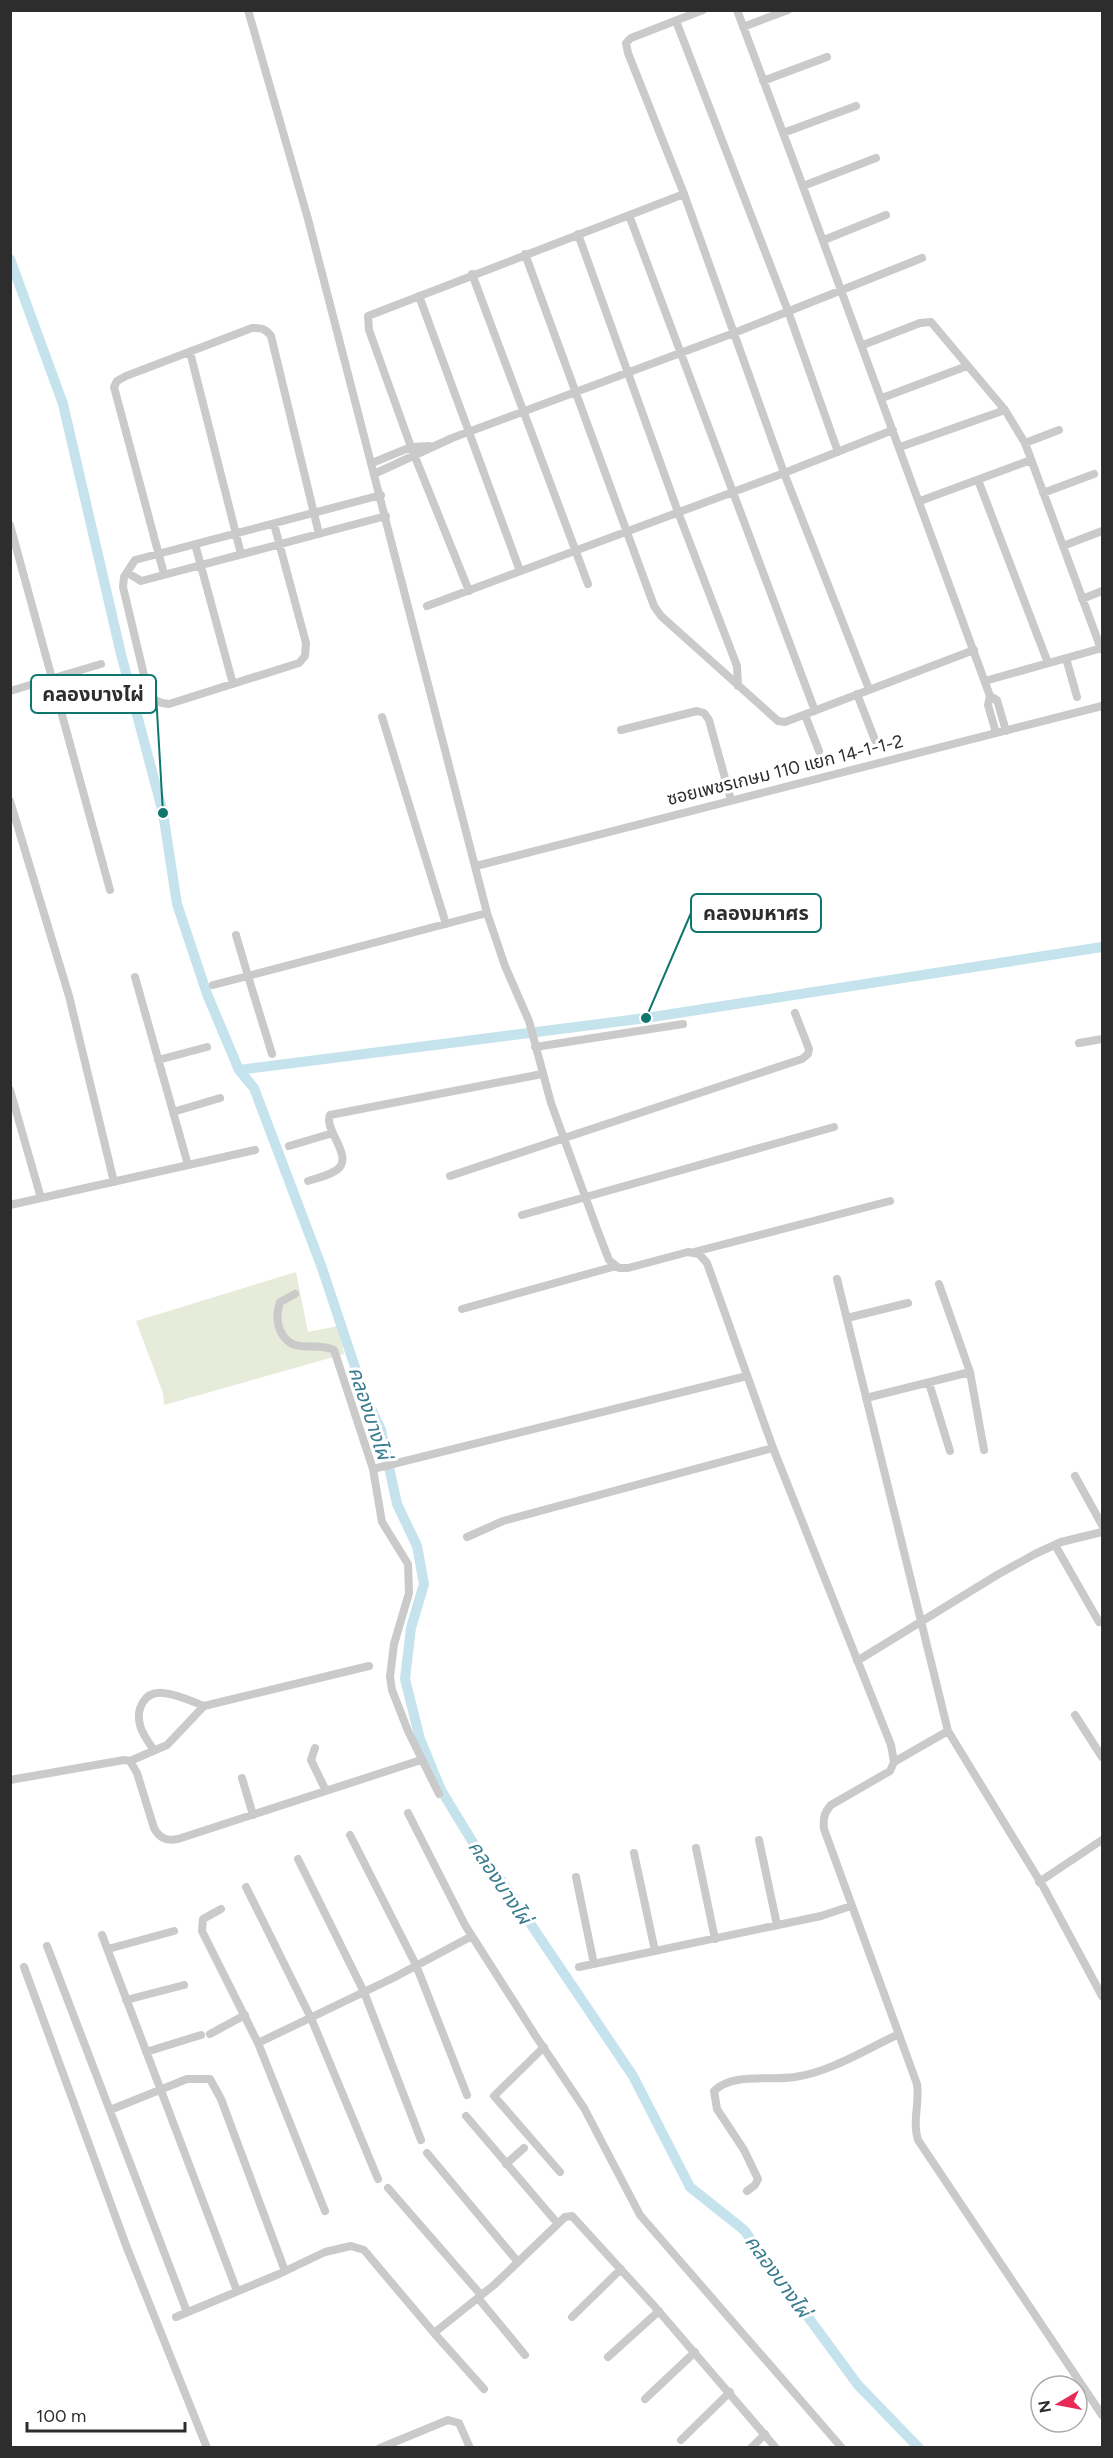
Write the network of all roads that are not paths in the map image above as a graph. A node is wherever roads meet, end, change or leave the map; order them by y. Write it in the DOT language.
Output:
graph roads {
  1 [pos="248,10"];
  2 [pos="703,10"];
  3 [pos="737,10"];
  4 [pos="788,10"];
  5 [pos="676,21"];
  6 [pos="743,27"];
  7 [pos="827,57"];
  8 [pos="763,81"];
  9 [pos="856,106"];
  10 [pos="783,133"];
  11 [pos="876,158"];
  12 [pos="803,186"];
  13 [pos="684,194"];
  14 [pos="629,215"];
  15 [pos="886,215"];
  16 [pos="578,234"];
  17 [pos="824,240"];
  18 [pos="525,254"];
  19 [pos="922,258"];
  20 [pos="472,274"];
  21 [pos="842,290"];
  22 [pos="419,296"];
  23 [pos="788,311"];
  24 [pos="734,333"];
  25 [pos="863,345"];
  26 [pos="190,352"];
  27 [pos="680,352"];
  28 [pos="967,366"];
  29 [pos="627,373"];
  30 [pos="574,392"];
  31 [pos="882,398"];
  32 [pos="1005,410"];
  33 [pos="522,413"];
  34 [pos="893,430"];
  35 [pos="1059,430"];
  36 [pos="469,433"];
  37 [pos="1024,443"];
  38 [pos="432,446"];
  39 [pos="411,447"];
  40 [pos="900,447"];
  41 [pos="838,452"];
  42 [pos="415,456"];
  43 [pos="1031,460"];
  44 [pos="372,463"];
  45 [pos="784,473"];
  46 [pos="375,474"];
  47 [pos="1094,474"];
  48 [pos="978,480"];
  49 [pos="731,492"];
  50 [pos="1043,493"];
  51 [pos="381,495"];
  52 [pos="920,501"];
  53 [pos="678,512"];
  54 [pos="314,513"];
  55 [pos="386,516"];
  56 [pos="274,524"];
  57 [pos="10,525"];
  58 [pos="628,529"];
  59 [pos="1102,531"];
  60 [pos="235,534"];
  61 [pos="320,534"];
  62 [pos="195,544"];
  63 [pos="280,544"];
  64 [pos="1064,546"];
  65 [pos="574,550"];
  66 [pos="159,554"];
  67 [pos="241,554"];
  68 [pos="201,564"];
  69 [pos="520,571"];
  70 [pos="128,573"];
  71 [pos="164,574"];
  72 [pos="588,584"];
  73 [pos="469,591"];
  74 [pos="1102,591"];
  75 [pos="1082,599"];
  76 [pos="427,606"];
  77 [pos="1102,649"];
  78 [pos="974,650"];
  79 [pos="1066,658"];
  80 [pos="1048,663"];
  81 [pos="101,664"];
  82 [pos="51,678"];
  83 [pos="984,681"];
  84 [pos="232,684"];
  85 [pos="738,686"];
  86 [pos="869,689"];
  87 [pos="10,691"];
  88 [pos="857,694"];
  89 [pos="990,696"];
  90 [pos="1077,697"];
  91 [pos="1102,706"];
  92 [pos="814,711"];
  93 [pos="805,715"];
  94 [pos="382,717"];
  95 [pos="621,730"];
  96 [pos="1006,731"];
  97 [pos="996,733"];
  98 [pos="874,740"];
  99 [pos="819,752"];
  100 [pos="731,800"];
  101 [pos="10,801"];
  102 [pos="476,866"];
  103 [pos="110,890"];
  104 [pos="487,913"];
  105 [pos="446,924"];
  106 [pos="236,935"];
  107 [pos="248,976"];
  108 [pos="135,977"];
  109 [pos="213,985"];
  110 [pos="795,1013"];
  111 [pos="683,1024"];
  112 [pos="1102,1039"];
  113 [pos="1080,1043"];
  114 [pos="207,1047"];
  115 [pos="535,1047"];
  116 [pos="272,1054"];
  117 [pos="158,1060"];
  118 [pos="542,1074"];
  119 [pos="10,1090"];
  120 [pos="220,1098"];
  121 [pos="173,1112"];
  122 [pos="834,1127"];
  123 [pos="333,1133"];
  124 [pos="564,1138"];
  125 [pos="289,1146"];
  126 [pos="255,1150"];
  127 [pos="188,1165"];
  128 [pos="450,1176"];
  129 [pos="308,1181"];
  130 [pos="114,1182"];
  131 [pos="585,1197"];
  132 [pos="42,1198"];
  133 [pos="891,1201"];
  134 [pos="10,1205"];
  135 [pos="522,1215"];
  136 [pos="694,1252"];
  137 [pos="616,1266"];
  138 [pos="837,1279"];
  139 [pos="939,1284"];
  140 [pos="295,1294"];
  141 [pos="908,1303"];
  142 [pos="462,1309"];
  143 [pos="847,1318"];
  144 [pos="970,1372"];
  145 [pos="747,1376"];
  146 [pos="929,1383"];
  147 [pos="866,1398"];
  148 [pos="772,1448"];
  149 [pos="984,1450"];
  150 [pos="950,1451"];
  151 [pos="376,1468"];
  152 [pos="1075,1476"];
  153 [pos="1102,1525"];
  154 [pos="1102,1532"];
  155 [pos="467,1538"];
  156 [pos="1055,1545"];
  157 [pos="922,1621"];
  158 [pos="1099,1622"];
  159 [pos="857,1661"];
  160 [pos="369,1666"];
  161 [pos="204,1706"];
  162 [pos="1075,1715"];
  163 [pos="948,1731"];
  164 [pos="315,1748"];
  165 [pos="154,1750"];
  166 [pos="1102,1757"];
  167 [pos="421,1760"];
  168 [pos="130,1761"];
  169 [pos="894,1762"];
  170 [pos="242,1778"];
  171 [pos="10,1780"];
  172 [pos="326,1791"];
  173 [pos="439,1794"];
  174 [pos="408,1813"];
  175 [pos="253,1815"];
  176 [pos="350,1835"];
  177 [pos="759,1840"];
  178 [pos="1102,1840"];
  179 [pos="696,1848"];
  180 [pos="634,1853"];
  181 [pos="298,1859"];
  182 [pos="576,1877"];
  183 [pos="1040,1882"];
  184 [pos="246,1887"];
  185 [pos="851,1906"];
  186 [pos="221,1909"];
  187 [pos="777,1925"];
  188 [pos="174,1930"];
  189 [pos="102,1935"];
  190 [pos="471,1936"];
  191 [pos="715,1939"];
  192 [pos="47,1946"];
  193 [pos="108,1950"];
  194 [pos="655,1951"];
  195 [pos="594,1964"];
  196 [pos="416,1965"];
  197 [pos="24,1966"];
  198 [pos="579,1967"];
  199 [pos="184,1985"];
  200 [pos="364,1992"];
  201 [pos="1102,1996"];
  202 [pos="126,2000"];
  203 [pos="245,2015"];
  204 [pos="311,2018"];
  205 [pos="899,2034"];
  206 [pos="258,2043"];
  207 [pos="544,2047"];
  208 [pos="146,2052"];
  209 [pos="160,2089"];
  210 [pos="467,2095"];
  211 [pos="110,2110"];
  212 [pos="466,2116"];
  213 [pos="421,2140"];
  214 [pos="524,2148"];
  215 [pos="427,2153"];
  216 [pos="506,2164"];
  217 [pos="560,2172"];
  218 [pos="378,2179"];
  219 [pos="388,2188"];
  220 [pos="747,2191"];
  221 [pos="325,2211"];
  222 [pos="558,2224"];
  223 [pos="518,2262"];
  224 [pos="621,2269"];
  225 [pos="285,2271"];
  226 [pos="237,2291"];
  227 [pos="480,2296"];
  228 [pos="659,2311"];
  229 [pos="188,2312"];
  230 [pos="176,2317"];
  231 [pos="572,2317"];
  232 [pos="434,2333"];
  233 [pos="695,2352"];
  234 [pos="525,2355"];
  235 [pos="608,2357"];
  236 [pos="484,2390"];
  237 [pos="730,2392"];
  238 [pos="645,2399"];
  239 [pos="1102,2415"];
  240 [pos="765,2434"];
  241 [pos="681,2440"];
  242 [pos="207,2448"];
  243 [pos="380,2448"];
  244 [pos="470,2448"];
  245 [pos="751,2448"];
  246 [pos="777,2448"];
  247 [pos="842,2448"];
  1 -- 44 [label="street"];
  2 -- 5 [label="street"];
  3 -- 6 [label="street"];
  4 -- 6 [label="street"];
  5 -- 13 [label="street"];
  5 -- 23 [label="street"];
  6 -- 8 [label="street"];
  7 -- 8 [label="street"];
  8 -- 10 [label="street"];
  9 -- 10 [label="street"];
  10 -- 12 [label="street"];
  11 -- 12 [label="street"];
  12 -- 17 [label="street"];
  13 -- 14 [label="street"];
  13 -- 24 [label="street"];
  14 -- 16 [label="street"];
  14 -- 27 [label="street"];
  15 -- 17 [label="street"];
  16 -- 18 [label="street"];
  16 -- 29 [label="street"];
  17 -- 21 [label="street"];
  18 -- 20 [label="street"];
  18 -- 30 [label="street"];
  19 -- 21 [label="street"];
  20 -- 22 [label="street"];
  20 -- 33 [label="street"];
  21 -- 23 [label="street"];
  21 -- 25 [label="street"];
  22 -- 36 [label="street"];
  22 -- 39 [label="street"];
  23 -- 24 [label="street"];
  23 -- 41 [label="street"];
  24 -- 27 [label="street"];
  24 -- 45 [label="street"];
  25 -- 28 [label="street"];
  25 -- 31 [label="street"];
  26 -- 54 [label="street"];
  26 -- 60 [label="street"];
  26 -- 66 [label="street"];
  27 -- 29 [label="street"];
  27 -- 49 [label="street"];
  28 -- 31 [label="street"];
  28 -- 32 [label="street"];
  29 -- 30 [label="street"];
  29 -- 53 [label="street"];
  30 -- 33 [label="street"];
  30 -- 58 [label="street"];
  31 -- 34 [label="street"];
  32 -- 37 [label="street"];
  32 -- 40 [label="street"];
  33 -- 36 [label="street"];
  33 -- 65 [label="street"];
  34 -- 40 [label="street"];
  34 -- 41 [label="street"];
  35 -- 37 [label="street"];
  36 -- 38 [label="street"];
  36 -- 69 [label="street"];
  37 -- 43 [label="street"];
  38 -- 39 [label="street"];
  38 -- 42 [label="street"];
  39 -- 42 [label="street"];
  39 -- 44 [label="street"];
  40 -- 52 [label="street"];
  41 -- 45 [label="street"];
  42 -- 46 [label="street"];
  42 -- 73 [label="street"];
  43 -- 48 [label="street"];
  43 -- 50 [label="street"];
  44 -- 46 [label="street"];
  45 -- 49 [label="street"];
  45 -- 86 [label="street"];
  46 -- 51 [label="street"];
  47 -- 50 [label="street"];
  48 -- 52 [label="street"];
  48 -- 80 [label="street"];
  49 -- 53 [label="street"];
  49 -- 92 [label="street"];
  50 -- 64 [label="street"];
  51 -- 54 [label="street"];
  51 -- 55 [label="street"];
  52 -- 78 [label="street"];
  53 -- 58 [label="street"];
  53 -- 85 [label="street"];
  54 -- 56 [label="street"];
  54 -- 61 [label="street"];
  55 -- 61 [label="street"];
  55 -- 102 [label="street"];
  56 -- 60 [label="street"];
  56 -- 63 [label="street"];
  57 -- 82 [label="street"];
  58 -- 65 [label="street"];
  58 -- 85 [label="street"];
  59 -- 64 [label="street"];
  60 -- 62 [label="street"];
  60 -- 67 [label="street"];
  61 -- 63 [label="street"];
  62 -- 66 [label="street"];
  62 -- 68 [label="street"];
  63 -- 67 [label="street"];
  63 -- 84 [label="street"];
  64 -- 75 [label="street"];
  65 -- 69 [label="street"];
  65 -- 72 [label="street"];
  66 -- 70 [label="street"];
  66 -- 71 [label="street"];
  67 -- 68 [label="street"];
  68 -- 71 [label="street"];
  68 -- 84 [label="street"];
  69 -- 73 [label="street"];
  70 -- 71 [label="street"];
  70 -- 84 [label="street"];
  73 -- 76 [label="street"];
  74 -- 75 [label="street"];
  75 -- 77 [label="street"];
  77 -- 79 [label="street"];
  78 -- 83 [label="street"];
  78 -- 86 [label="street"];
  79 -- 80 [label="street"];
  79 -- 90 [label="street"];
  80 -- 83 [label="street"];
  81 -- 82 [label="street"];
  82 -- 87 [label="street"];
  82 -- 103 [label="street"];
  83 -- 89 [label="street"];
  85 -- 93 [label="street"];
  86 -- 88 [label="street"];
  88 -- 92 [label="street"];
  88 -- 98 [label="street"];
  89 -- 96 [label="street"];
  89 -- 97 [label="street"];
  91 -- 96 [label="street, ซอยเพชรเกษม 110 แยก 14-1-1-2"];
  92 -- 93 [label="street"];
  93 -- 99 [label="street"];
  94 -- 105 [label="street"];
  95 -- 100 [label="street"];
  96 -- 97 [label="street, ซอยเพชรเกษม 110 แยก 14-1-1-2"];
  97 -- 100 [label="street, ซอยเพชรเกษม 110 แยก 14-1-1-2"];
  100 -- 102 [label="street, ซอยเพชรเกษม 110 แยก 14-1-1-2"];
  101 -- 130 [label="street"];
  102 -- 104 [label="street"];
  104 -- 105 [label="street"];
  104 -- 115 [label="street"];
  105 -- 107 [label="street"];
  106 -- 107 [label="street"];
  107 -- 109 [label="street"];
  107 -- 116 [label="street"];
  108 -- 117 [label="street"];
  110 -- 124 [label="street"];
  111 -- 115 [label="street"];
  112 -- 113 [label="street"];
  114 -- 117 [label="street"];
  115 -- 118 [label="street"];
  117 -- 121 [label="street"];
  118 -- 123 [label="street"];
  118 -- 124 [label="street"];
  119 -- 132 [label="street"];
  120 -- 121 [label="street"];
  121 -- 127 [label="street"];
  122 -- 131 [label="street"];
  123 -- 125 [label="street"];
  123 -- 129 [label="street"];
  124 -- 128 [label="street"];
  124 -- 131 [label="street"];
  126 -- 127 [label="street"];
  127 -- 130 [label="street"];
  130 -- 132 [label="street"];
  131 -- 135 [label="street"];
  131 -- 137 [label="street"];
  132 -- 134 [label="street"];
  133 -- 136 [label="street"];
  136 -- 137 [label="street"];
  136 -- 145 [label="street"];
  137 -- 142 [label="street"];
  138 -- 143 [label="street"];
  139 -- 144 [label="street"];
  140 -- 151 [label="street"];
  141 -- 143 [label="street"];
  143 -- 147 [label="street"];
  144 -- 146 [label="street"];
  144 -- 149 [label="street"];
  145 -- 148 [label="street"];
  145 -- 151 [label="street"];
  146 -- 147 [label="street"];
  146 -- 150 [label="street"];
  147 -- 157 [label="street"];
  148 -- 155 [label="street"];
  148 -- 159 [label="street"];
  151 -- 167 [label="street"];
  152 -- 153 [label="street"];
  154 -- 156 [label="street"];
  156 -- 157 [label="street"];
  156 -- 158 [label="street"];
  157 -- 159 [label="street"];
  157 -- 163 [label="street"];
  159 -- 169 [label="street"];
  160 -- 161 [label="street"];
  161 -- 165 [label="street"];
  161 -- 165 [label="street"];
  162 -- 166 [label="street"];
  163 -- 169 [label="street"];
  163 -- 183 [label="street"];
  164 -- 172 [label="street"];
  165 -- 168 [label="street"];
  167 -- 172 [label="street"];
  167 -- 173 [label="street"];
  168 -- 171 [label="street"];
  168 -- 175 [label="street"];
  169 -- 185 [label="street"];
  170 -- 175 [label="street"];
  172 -- 175 [label="street"];
  174 -- 190 [label="street"];
  176 -- 196 [label="street"];
  177 -- 187 [label="street"];
  178 -- 183 [label="street"];
  179 -- 191 [label="street"];
  180 -- 194 [label="street"];
  181 -- 200 [label="street"];
  182 -- 195 [label="street"];
  183 -- 201 [label="street"];
  184 -- 204 [label="street"];
  185 -- 187 [label="street"];
  185 -- 205 [label="street"];
  186 -- 203 [label="street"];
  187 -- 191 [label="street"];
  188 -- 193 [label="street"];
  189 -- 193 [label="street"];
  190 -- 196 [label="street"];
  190 -- 207 [label="street"];
  191 -- 194 [label="street"];
  192 -- 211 [label="street"];
  193 -- 202 [label="street"];
  194 -- 195 [label="street"];
  195 -- 198 [label="street"];
  196 -- 200 [label="street"];
  196 -- 210 [label="street"];
  197 -- 242 [label="street"];
  199 -- 202 [label="street"];
  200 -- 204 [label="street"];
  200 -- 213 [label="street"];
  202 -- 208 [label="street"];
  203 -- 206 [label="street"];
  203 -- 208 [label="street"];
  204 -- 206 [label="street"];
  204 -- 218 [label="street"];
  205 -- 220 [label="street"];
  205 -- 239 [label="street"];
  206 -- 221 [label="street"];
  207 -- 217 [label="street"];
  207 -- 247 [label="street"];
  208 -- 209 [label="street"];
  209 -- 211 [label="street"];
  209 -- 225 [label="street"];
  209 -- 226 [label="street"];
  211 -- 229 [label="street"];
  212 -- 216 [label="street"];
  214 -- 216 [label="street"];
  215 -- 223 [label="street"];
  216 -- 222 [label="street"];
  219 -- 227 [label="street"];
  222 -- 223 [label="street"];
  222 -- 224 [label="street"];
  223 -- 227 [label="street"];
  224 -- 228 [label="street"];
  224 -- 231 [label="street"];
  225 -- 226 [label="street"];
  225 -- 232 [label="street"];
  226 -- 229 [label="street"];
  227 -- 232 [label="street"];
  227 -- 234 [label="street"];
  228 -- 233 [label="street"];
  228 -- 235 [label="street"];
  229 -- 230 [label="street"];
  232 -- 236 [label="street"];
  233 -- 237 [label="street"];
  233 -- 238 [label="street"];
  237 -- 240 [label="street"];
  237 -- 241 [label="street"];
  240 -- 245 [label="street"];
  240 -- 246 [label="street"];
  243 -- 244 [label="street"];
}
